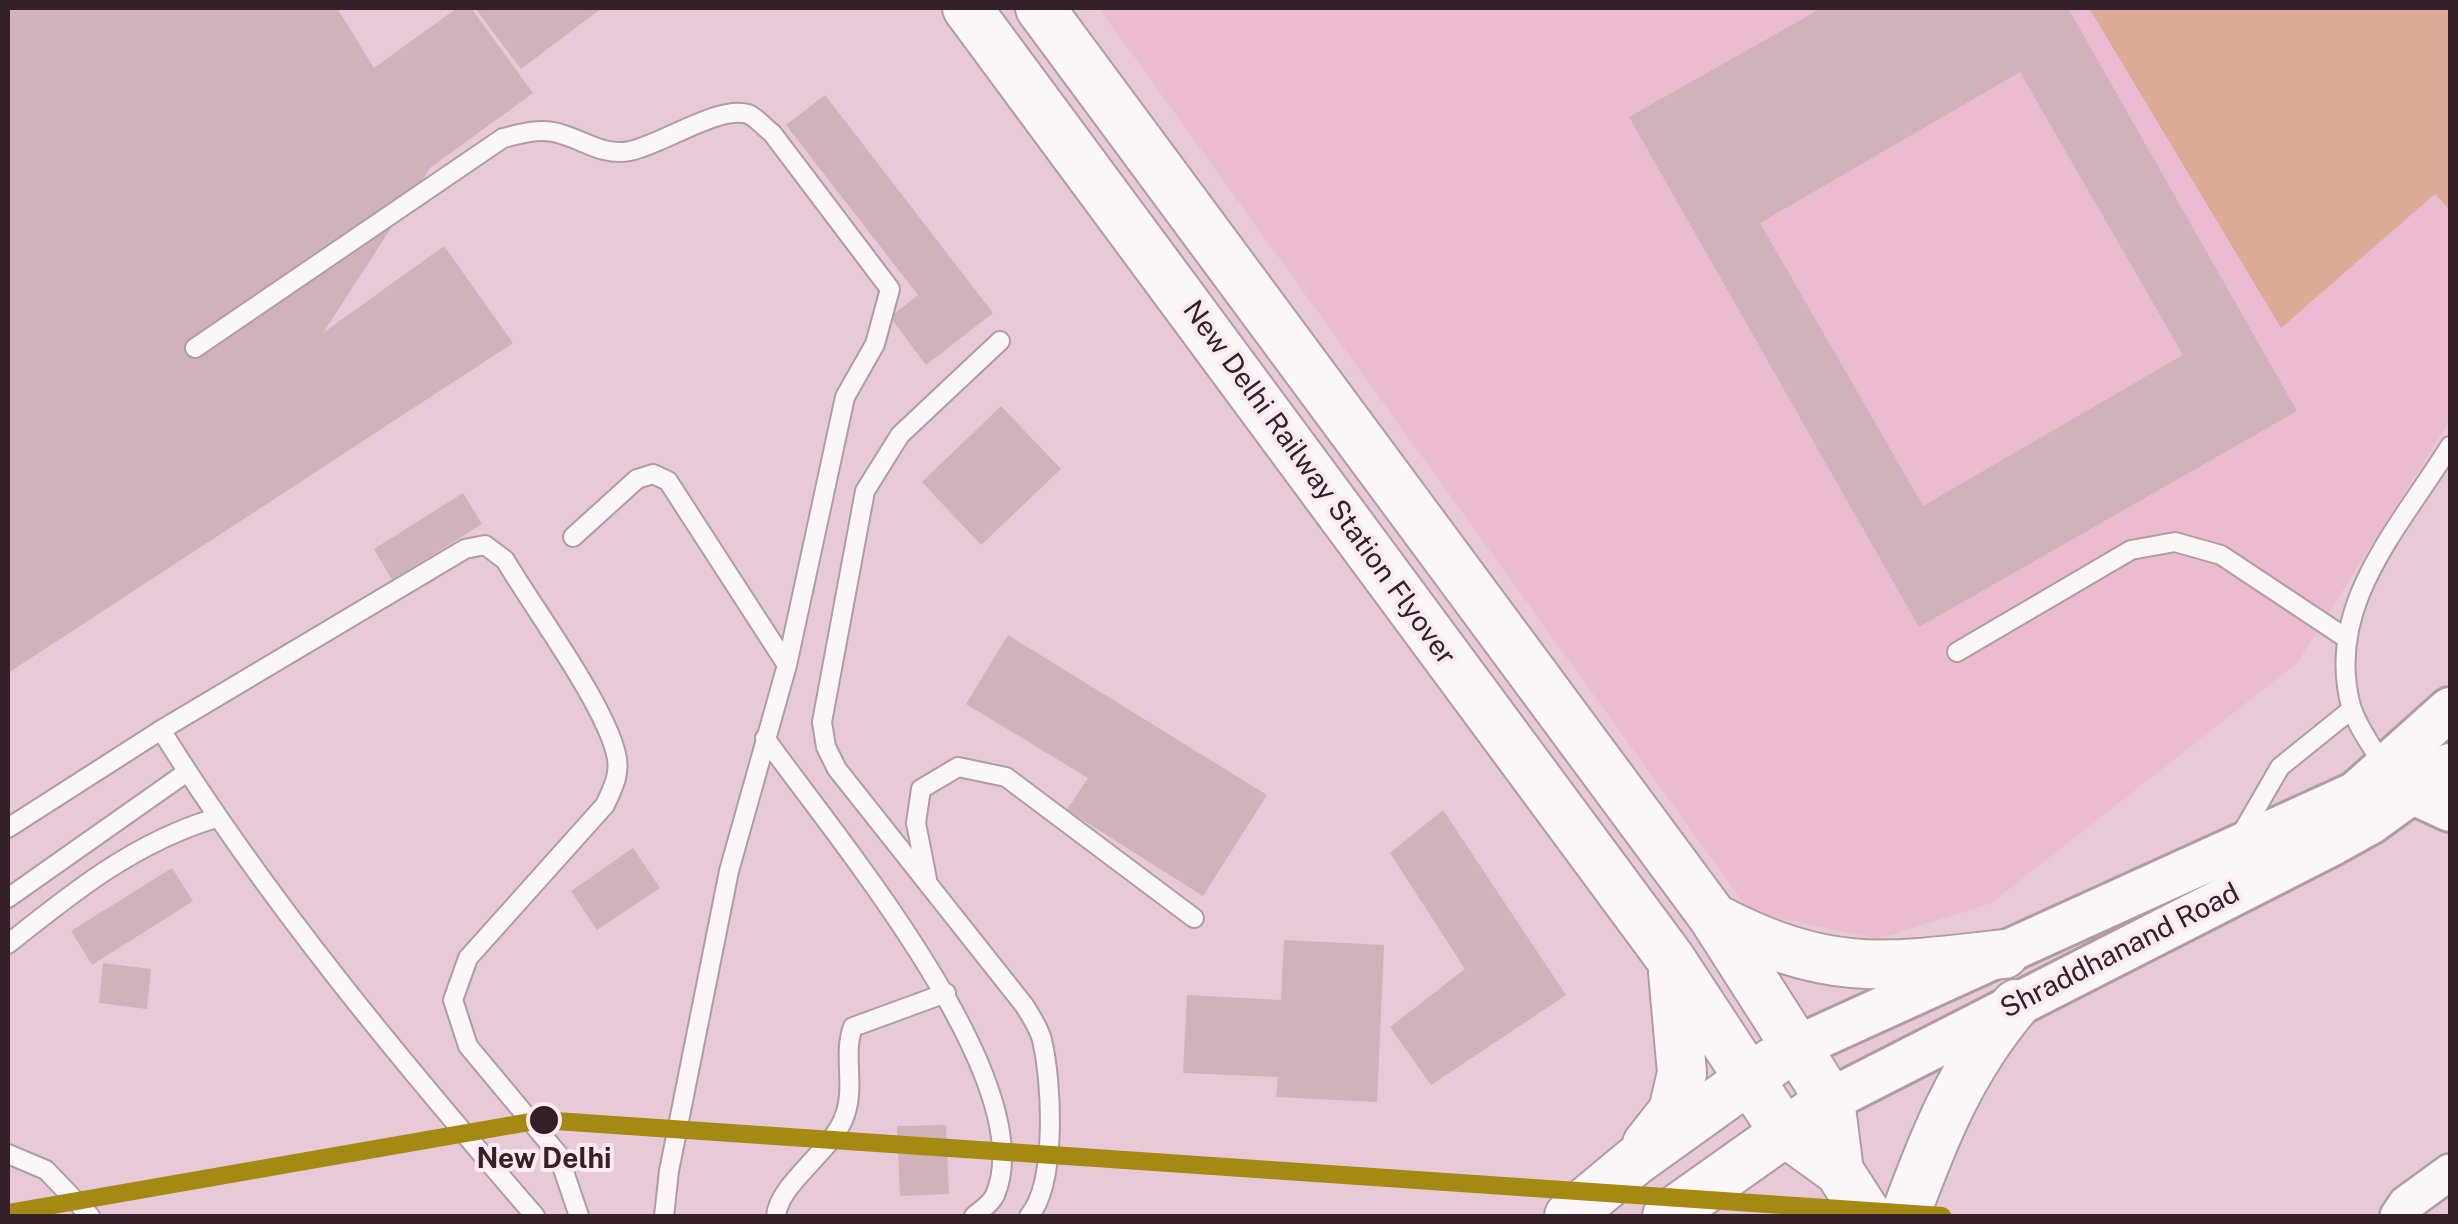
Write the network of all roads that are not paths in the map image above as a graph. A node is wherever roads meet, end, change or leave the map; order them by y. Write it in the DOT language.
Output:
graph roads {
  1 [pos="967,8"];
  2 [pos="1040,8"];
  3 [pos="1000,341"];
  4 [pos="195,348"];
  5 [pos="2450,446"];
  6 [pos="573,538"];
  7 [pos="2346,638"];
  8 [pos="1957,652"];
  9 [pos="787,665"];
  10 [pos="2352,710"];
  11 [pos="2450,710"];
  12 [pos="161,730"];
  13 [pos="765,738"];
  14 [pos="2450,765"];
  15 [pos="187,772"];
  16 [pos="2397,780"];
  17 [pos="2450,810"];
  18 [pos="216,818"];
  19 [pos="8,828"];
  20 [pos="2233,850"];
  21 [pos="928,884"];
  22 [pos="8,898"];
  23 [pos="1713,917"];
  24 [pos="1194,918"];
  25 [pos="8,944"];
  26 [pos="2004,954"];
  27 [pos="1670,958"];
  28 [pos="946,994"];
  29 [pos="2016,1004"];
  30 [pos="1797,1046"];
  31 [pos="1748,1079"];
  32 [pos="1830,1100"];
  33 [pos="1785,1132"];
  34 [pos="8,1154"];
  35 [pos="1634,1161"];
  36 [pos="1839,1171"];
  37 [pos="2450,1172"];
  38 [pos="90,1216"];
  39 [pos="535,1216"];
  40 [pos="580,1216"];
  41 [pos="664,1216"];
  42 [pos="776,1216"];
  43 [pos="974,1216"];
  44 [pos="1029,1216"];
  45 [pos="1568,1216"];
  46 [pos="1667,1216"];
  47 [pos="1868,1216"];
  48 [pos="1905,1216"];
  49 [pos="2398,1216"];
  1 -- 27 [label="main road, New Delhi Railway Station Flyover"];
  2 -- 23 [label="main road, New Delhi Railway Station Flyover"];
  3 -- 21 [label="lane"];
  4 -- 9 [label="lane"];
  5 -- 7 [label="lane"];
  6 -- 9 [label="lane"];
  7 -- 8 [label="lane"];
  7 -- 10 [label="lane"];
  9 -- 13 [label="lane"];
  10 -- 16 [label="lane"];
  10 -- 20 [label="lane"];
  11 -- 16 [label="street, Shraddhanand Road"];
  12 -- 15 [label="lane"];
  12 -- 19 [label="lane"];
  12 -- 40 [label="lane"];
  13 -- 28 [label="lane"];
  13 -- 41 [label="lane"];
  14 -- 16 [label="street, Shraddhanand Road"];
  15 -- 18 [label="lane"];
  15 -- 22 [label="lane"];
  16 -- 17 [label="street"];
  16 -- 20 [label="street, Shraddhanand Road"];
  16 -- 29 [label="street, Shraddhanand Road"];
  18 -- 25 [label="lane"];
  18 -- 39 [label="lane"];
  20 -- 26 [label="street, Shraddhanand Road"];
  21 -- 24 [label="lane"];
  21 -- 44 [label="lane"];
  23 -- 26 [label="main road"];
  23 -- 30 [label="main road, New Delhi Railway Station Flyover"];
  26 -- 30 [label="street, Shraddhanand Road"];
  27 -- 31 [label="main road, New Delhi Railway Station Flyover"];
  27 -- 35 [label="main road"];
  28 -- 42 [label="lane"];
  28 -- 43 [label="lane"];
  29 -- 32 [label="street, Shraddhanand Road"];
  29 -- 48 [label="main road"];
  30 -- 31 [label="main road"];
  30 -- 32 [label="main road, New Delhi Railway Station Flyover"];
  31 -- 33 [label="main road, New Delhi Railway Station Flyover"];
  31 -- 35 [label="main road"];
  32 -- 33 [label="main road, Shraddhanand Road"];
  32 -- 36 [label="main road"];
  33 -- 36 [label="main road, New Delhi Railway Station Flyover"];
  33 -- 46 [label="main road, Shraddhanand Road"];
  34 -- 38 [label="lane"];
  35 -- 45 [label="main road"];
  36 -- 47 [label="main road"];
  37 -- 49 [label="street"];
}
